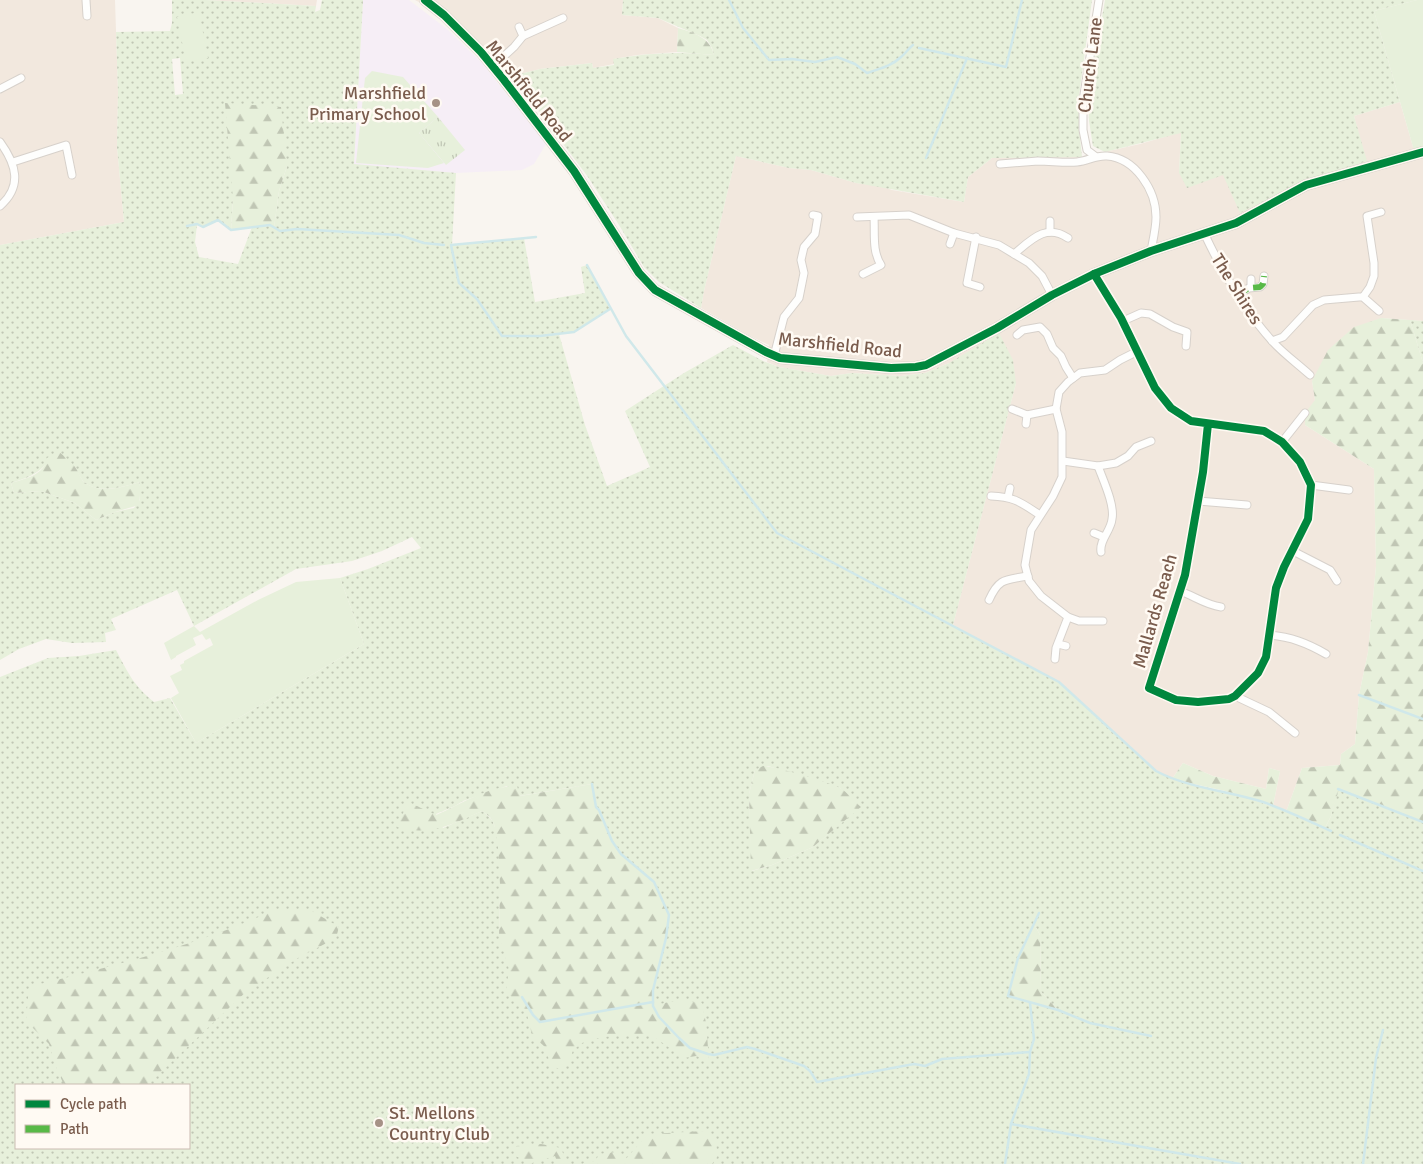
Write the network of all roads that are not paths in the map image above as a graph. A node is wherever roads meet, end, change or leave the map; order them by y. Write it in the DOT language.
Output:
graph roads {
  1 [pos="86,0"];
  2 [pos="425,0"];
  3 [pos="1099,0"];
  4 [pos="87,16"];
  5 [pos="563,18"];
  6 [pos="519,27"];
  7 [pos="523,36"];
  8 [pos="493,66"];
  9 [pos="21,78"];
  10 [pos="0,89"];
  11 [pos="0,142"];
  12 [pos="1423,152"];
  13 [pos="1095,156"];
  14 [pos="13,162"];
  15 [pos="1000,164"];
  16 [pos="72,175"];
  17 [pos="0,206"];
  18 [pos="1382,212"];
  19 [pos="814,215"];
  20 [pos="857,217"];
  21 [pos="874,217"];
  22 [pos="1050,221"];
  23 [pos="1050,232"];
  24 [pos="954,233"];
  25 [pos="1205,235"];
  26 [pos="976,237"];
  27 [pos="1068,238"];
  28 [pos="950,244"];
  29 [pos="1152,251"];
  30 [pos="1014,254"];
  31 [pos="863,274"];
  32 [pos="1094,274"];
  33 [pos="1264,276"];
  34 [pos="1251,279"];
  35 [pos="1251,287"];
  36 [pos="980,288"];
  37 [pos="1052,295"];
  38 [pos="1237,295"];
  39 [pos="1363,297"];
  40 [pos="1378,312"];
  41 [pos="1123,321"];
  42 [pos="1018,335"];
  43 [pos="1272,341"];
  44 [pos="1186,346"];
  45 [pos="1138,351"];
  46 [pos="774,356"];
  47 [pos="1310,375"];
  48 [pos="1073,378"];
  49 [pos="1012,409"];
  50 [pos="1056,409"];
  51 [pos="1305,413"];
  52 [pos="1027,415"];
  53 [pos="1026,424"];
  54 [pos="1208,424"];
  55 [pos="1151,441"];
  56 [pos="1282,442"];
  57 [pos="1063,461"];
  58 [pos="1098,466"];
  59 [pos="1310,485"];
  60 [pos="1010,488"];
  61 [pos="1349,490"];
  62 [pos="991,496"];
  63 [pos="1008,497"];
  64 [pos="1198,501"];
  65 [pos="1247,505"];
  66 [pos="1040,515"];
  67 [pos="1094,533"];
  68 [pos="1104,537"];
  69 [pos="1291,550"];
  70 [pos="1100,552"];
  71 [pos="1028,576"];
  72 [pos="1337,581"];
  73 [pos="1180,591"];
  74 [pos="989,600"];
  75 [pos="1221,607"];
  76 [pos="1068,618"];
  77 [pos="1104,621"];
  78 [pos="1269,635"];
  79 [pos="1058,644"];
  80 [pos="1066,646"];
  81 [pos="1326,654"];
  82 [pos="1055,659"];
  83 [pos="1235,696"];
  84 [pos="1294,733"];
  1 -- 4 [label="street"];
  2 -- 8 [label="street, Marshfield Road"];
  3 -- 13 [label="street, Church Lane"];
  5 -- 7 [label="street"];
  6 -- 7 [label="street"];
  7 -- 8 [label="street"];
  8 -- 46 [label="street, Marshfield Road"];
  9 -- 10 [label="street"];
  11 -- 14 [label="street"];
  12 -- 25 [label="street, Marshfield Road"];
  13 -- 15 [label="street"];
  13 -- 29 [label="street"];
  14 -- 16 [label="street"];
  14 -- 17 [label="street"];
  18 -- 39 [label="street"];
  19 -- 46 [label="street"];
  20 -- 21 [label="street"];
  21 -- 24 [label="street"];
  21 -- 31 [label="street"];
  22 -- 23 [label="street"];
  23 -- 27 [label="street"];
  23 -- 30 [label="street"];
  24 -- 26 [label="street"];
  24 -- 28 [label="street"];
  25 -- 29 [label="street, Marshfield Road"];
  25 -- 38 [label="street, The Shires"];
  26 -- 30 [label="street"];
  26 -- 36 [label="street"];
  29 -- 32 [label="street, Marshfield Road"];
  30 -- 37 [label="street"];
  32 -- 37 [label="street, Marshfield Road"];
  32 -- 41 [label="street"];
  33 -- 35 [label="street"];
  34 -- 35 [label="street"];
  35 -- 38 [label="street"];
  37 -- 46 [label="street, Marshfield Road"];
  38 -- 43 [label="street, The Shires"];
  39 -- 40 [label="street"];
  39 -- 43 [label="street, The Shires"];
  41 -- 44 [label="street"];
  41 -- 45 [label="street"];
  42 -- 48 [label="street"];
  43 -- 47 [label="street, The Shires"];
  45 -- 48 [label="street"];
  45 -- 54 [label="street"];
  48 -- 50 [label="street"];
  49 -- 52 [label="street"];
  50 -- 52 [label="street"];
  50 -- 57 [label="street"];
  51 -- 56 [label="street"];
  52 -- 53 [label="street"];
  54 -- 56 [label="street"];
  54 -- 64 [label="street, Mallards Reach"];
  55 -- 58 [label="street"];
  56 -- 59 [label="street"];
  57 -- 58 [label="street"];
  57 -- 66 [label="street"];
  58 -- 68 [label="street"];
  59 -- 61 [label="street"];
  59 -- 69 [label="street"];
  60 -- 63 [label="street"];
  62 -- 63 [label="street"];
  63 -- 66 [label="street"];
  64 -- 65 [label="street"];
  64 -- 73 [label="street, Mallards Reach"];
  66 -- 71 [label="street"];
  67 -- 68 [label="street"];
  68 -- 70 [label="street"];
  69 -- 72 [label="street"];
  69 -- 78 [label="street"];
  71 -- 74 [label="street"];
  71 -- 76 [label="street"];
  73 -- 75 [label="street, Mallards Reach"];
  73 -- 83 [label="street, Mallards Reach"];
  76 -- 77 [label="street"];
  76 -- 79 [label="street"];
  78 -- 81 [label="street"];
  78 -- 83 [label="street"];
  79 -- 80 [label="street"];
  79 -- 82 [label="street"];
  83 -- 84 [label="street"];
}
